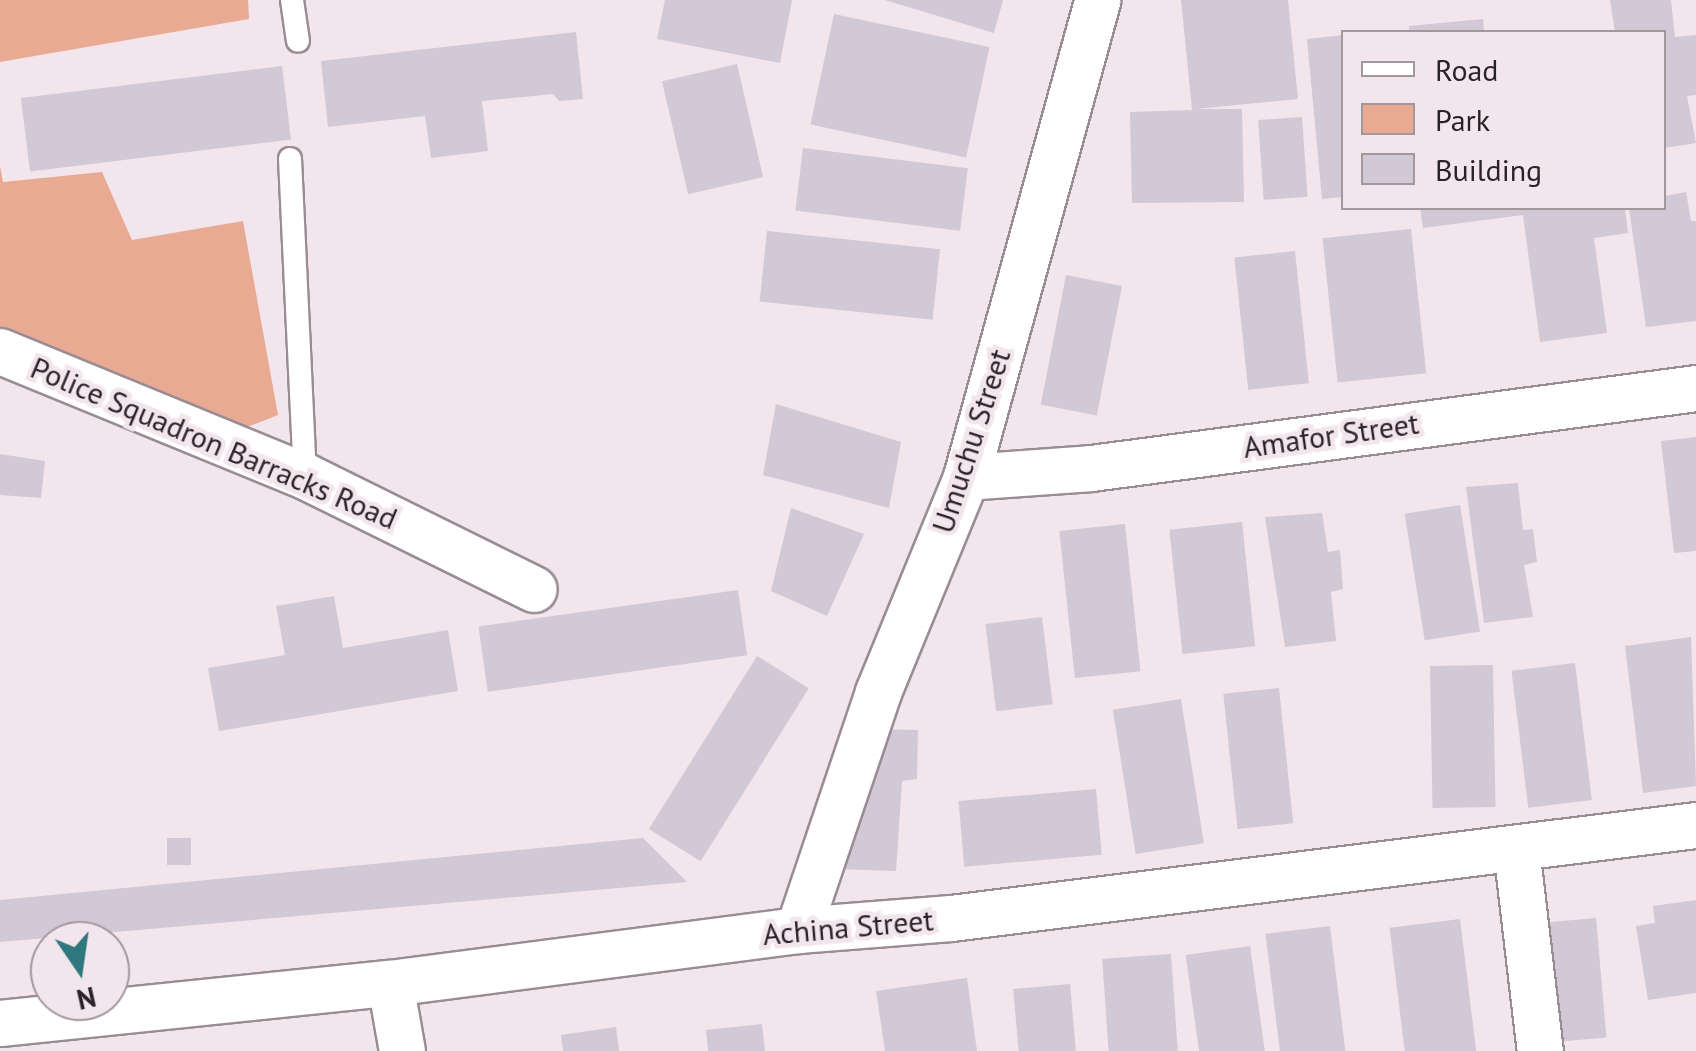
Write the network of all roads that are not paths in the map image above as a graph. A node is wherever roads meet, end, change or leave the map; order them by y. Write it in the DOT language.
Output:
graph roads {
  1 [pos="292,0"];
  2 [pos="1097,0"];
  3 [pos="298,40"];
  4 [pos="290,160"];
  5 [pos="0,351"];
  6 [pos="1696,388"];
  7 [pos="305,476"];
  8 [pos="966,477"];
  9 [pos="534,589"];
  10 [pos="1696,825"];
  11 [pos="1516,848"];
  12 [pos="798,930"];
  13 [pos="390,983"];
  14 [pos="0,1023"];
  15 [pos="402,1051"];
  16 [pos="1540,1051"];
  1 -- 3 [label="lane"];
  2 -- 8 [label="street, Umuchu Street"];
  4 -- 7 [label="lane"];
  5 -- 7 [label="street, Police Squadron Barracks Road"];
  6 -- 8 [label="street, Amafor Street"];
  7 -- 9 [label="street, Police Squadron Barracks Road"];
  8 -- 12 [label="street, Umuchu Street"];
  10 -- 11 [label="street, Achina Street"];
  11 -- 12 [label="street, Achina Street"];
  11 -- 16 [label="street"];
  12 -- 13 [label="street, Achina Street"];
  13 -- 14 [label="street, Achina Street"];
  13 -- 15 [label="street"];
}
